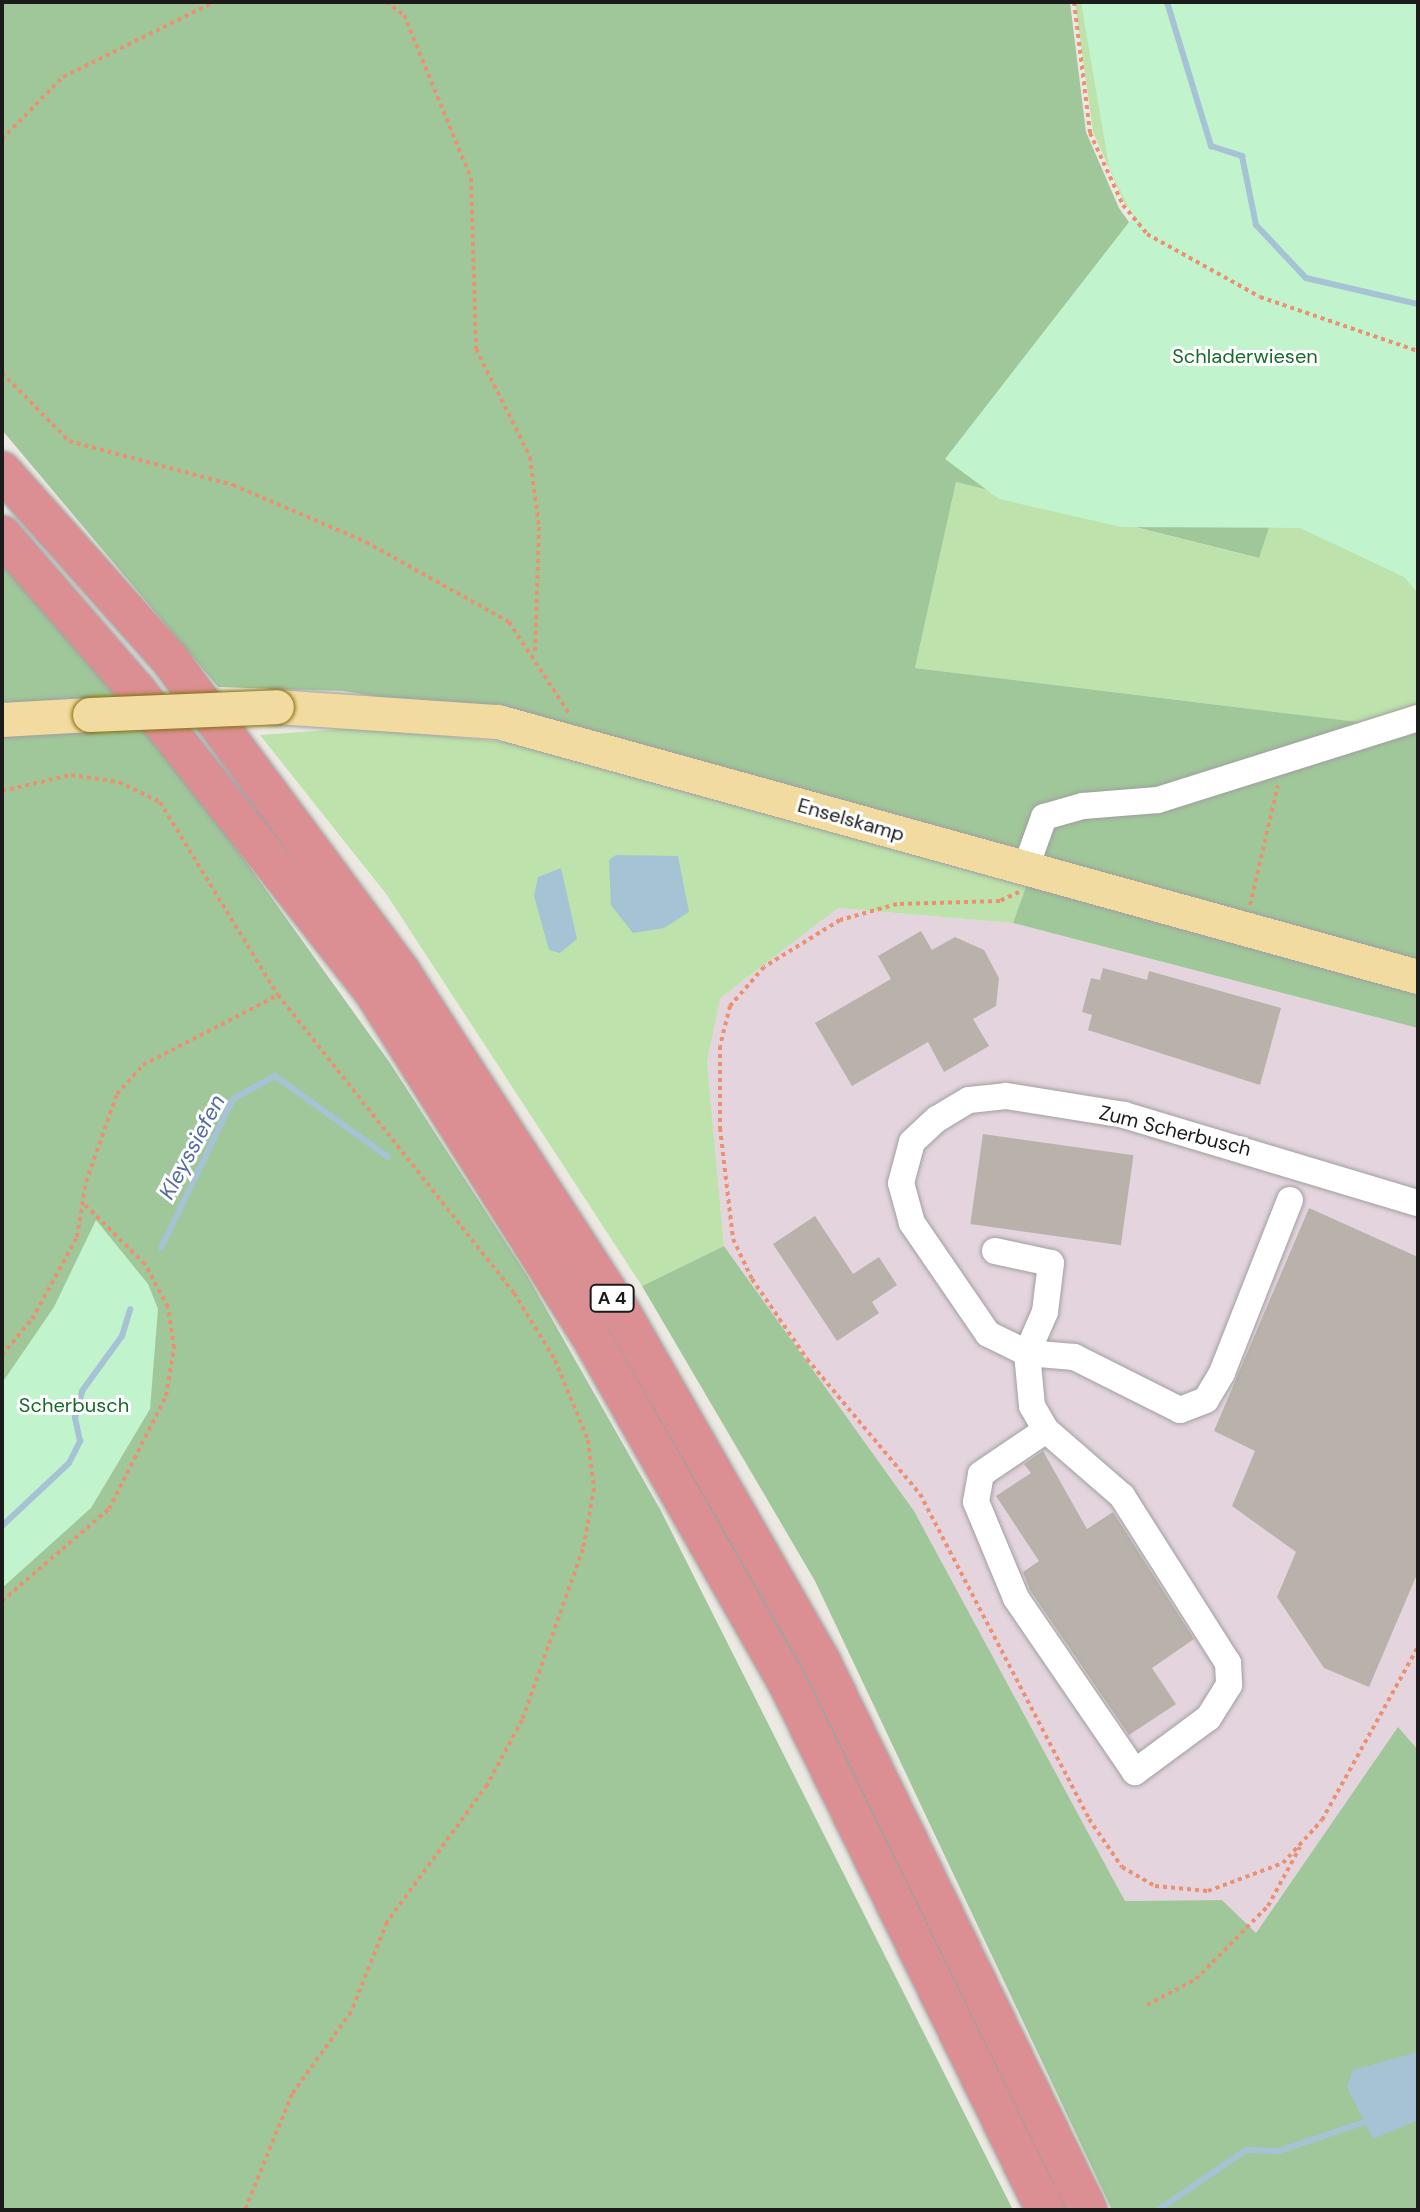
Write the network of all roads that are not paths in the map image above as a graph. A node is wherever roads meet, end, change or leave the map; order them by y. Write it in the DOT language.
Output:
graph roads {
  1 [pos="2,471"];
  2 [pos="2,535"];
  3 [pos="1418,718"];
  4 [pos="2,720"];
  5 [pos="1026,867"];
  6 [pos="1418,977"];
  7 [pos="1290,1200"];
  8 [pos="1418,1203"];
  9 [pos="995,1251"];
  10 [pos="1027,1353"];
  11 [pos="1046,1430"];
  12 [pos="1045,2210"];
  13 [pos="1088,2210"];
  1 -- 13 [label="highway, A 4"];
  2 -- 12 [label="highway, A 4"];
  3 -- 5 [label="street"];
  4 -- 5 [label="main road, Enselskamp, bridge"];
  5 -- 6 [label="main road, Enselskamp"];
  7 -- 10 [label="street"];
  8 -- 10 [label="street, Zum Scherbusch"];
  9 -- 10 [label="street"];
  10 -- 11 [label="street"];
  11 -- 11 [label="street"];
}
